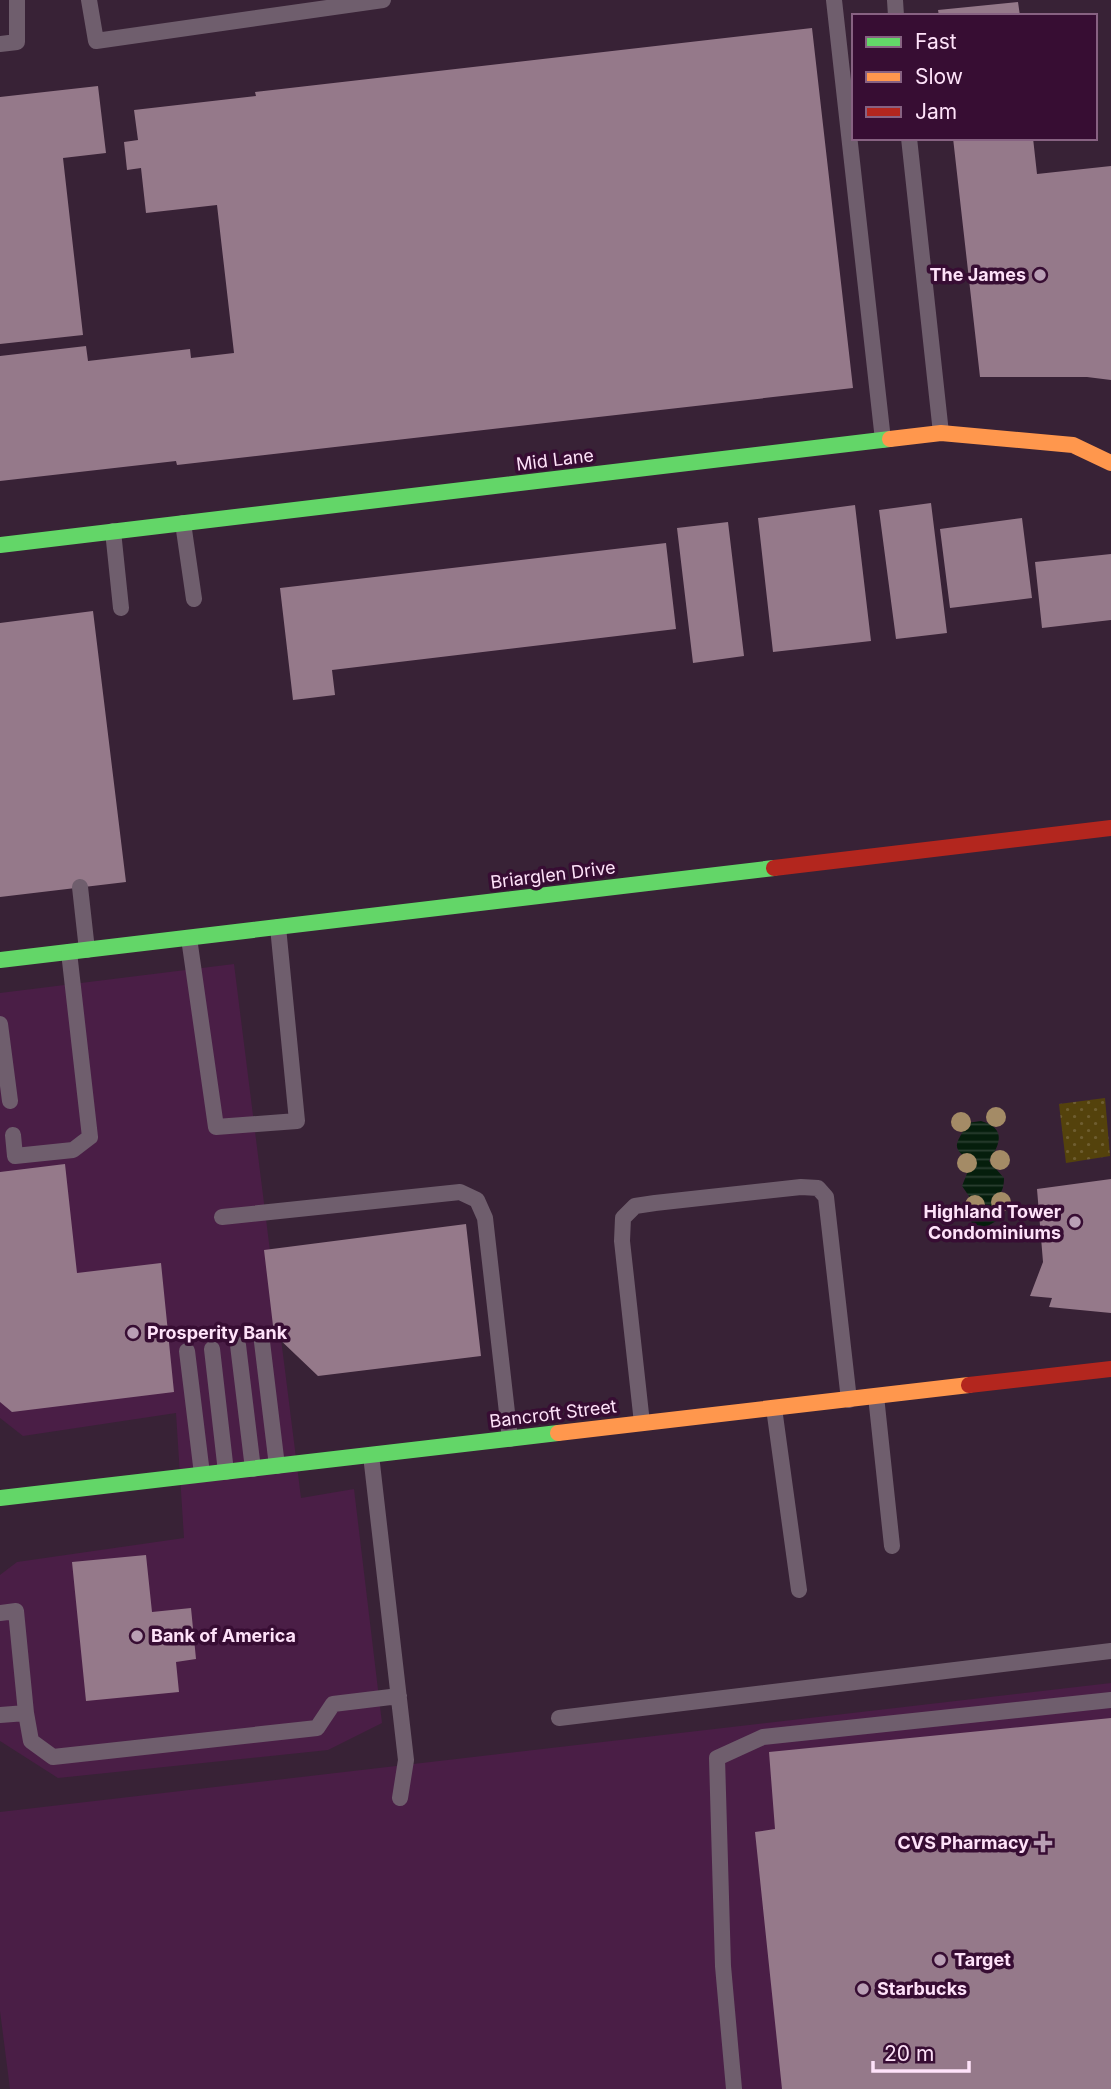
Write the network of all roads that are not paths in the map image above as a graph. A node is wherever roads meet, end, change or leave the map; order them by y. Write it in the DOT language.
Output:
graph roads {
  1 [pos="17,0"];
  2 [pos="89,0"];
  3 [pos="383,0"];
  4 [pos="834,0"];
  5 [pos="0,44"];
  6 [pos="909,140"];
  7 [pos="941,433"];
  8 [pos="883,440"];
  9 [pos="1111,463"];
  10 [pos="183,523"];
  11 [pos="113,531"];
  12 [pos="0,545"];
  13 [pos="194,599"];
  14 [pos="121,608"];
  15 [pos="1111,828"];
  16 [pos="80,887"];
  17 [pos="278,927"];
  18 [pos="189,937"];
  19 [pos="87,950"];
  20 [pos="69,952"];
  21 [pos="0,960"];
  22 [pos="0,1024"];
  23 [pos="10,1101"];
  24 [pos="13,1135"];
  25 [pos="222,1217"];
  26 [pos="262,1342"];
  27 [pos="238,1345"];
  28 [pos="212,1349"];
  29 [pos="187,1352"];
  30 [pos="1111,1369"];
  31 [pos="876,1396"];
  32 [pos="849,1399"];
  33 [pos="774,1408"];
  34 [pos="642,1423"];
  35 [pos="510,1439"];
  36 [pos="371,1455"];
  37 [pos="277,1466"];
  38 [pos="253,1469"];
  39 [pos="226,1472"];
  40 [pos="202,1475"];
  41 [pos="0,1498"];
  42 [pos="892,1546"];
  43 [pos="799,1590"];
  44 [pos="0,1613"];
  45 [pos="1111,1651"];
  46 [pos="399,1696"];
  47 [pos="1111,1700"];
  48 [pos="26,1713"];
  49 [pos="0,1715"];
  50 [pos="559,1718"];
  51 [pos="400,1798"];
  52 [pos="734,2089"];
  1 -- 5 [label="lane"];
  2 -- 3 [label="lane"];
  4 -- 8 [label="lane"];
  6 -- 7 [label="lane"];
  7 -- 8 [label="street, Mid Lane"];
  7 -- 9 [label="street, Mid Lane"];
  8 -- 10 [label="street, Mid Lane"];
  10 -- 11 [label="street, Mid Lane"];
  10 -- 13 [label="lane"];
  11 -- 12 [label="street, Mid Lane"];
  11 -- 14 [label="lane"];
  15 -- 17 [label="street, Briarglen Drive"];
  16 -- 19 [label="lane"];
  17 -- 18 [label="street, Briarglen Drive"];
  17 -- 18 [label="lane"];
  18 -- 19 [label="street, Briarglen Drive"];
  19 -- 20 [label="street, Briarglen Drive"];
  20 -- 21 [label="street, Briarglen Drive"];
  20 -- 24 [label="lane"];
  22 -- 23 [label="lane"];
  25 -- 35 [label="lane"];
  26 -- 37 [label="lane"];
  27 -- 38 [label="lane"];
  28 -- 39 [label="lane"];
  29 -- 40 [label="lane"];
  30 -- 31 [label="street, Bancroft Street"];
  31 -- 32 [label="street, Bancroft Street"];
  31 -- 42 [label="lane"];
  32 -- 33 [label="street, Bancroft Street"];
  32 -- 34 [label="lane"];
  33 -- 34 [label="street, Bancroft Street"];
  33 -- 43 [label="lane"];
  34 -- 35 [label="street, Bancroft Street"];
  35 -- 36 [label="street, Bancroft Street"];
  36 -- 37 [label="street, Bancroft Street"];
  36 -- 46 [label="lane"];
  37 -- 38 [label="street, Bancroft Street"];
  38 -- 39 [label="street, Bancroft Street"];
  39 -- 40 [label="street, Bancroft Street"];
  40 -- 41 [label="street, Bancroft Street"];
  44 -- 48 [label="lane"];
  45 -- 50 [label="lane"];
  46 -- 48 [label="lane"];
  46 -- 51 [label="lane"];
  47 -- 52 [label="lane"];
  48 -- 49 [label="lane"];
}
